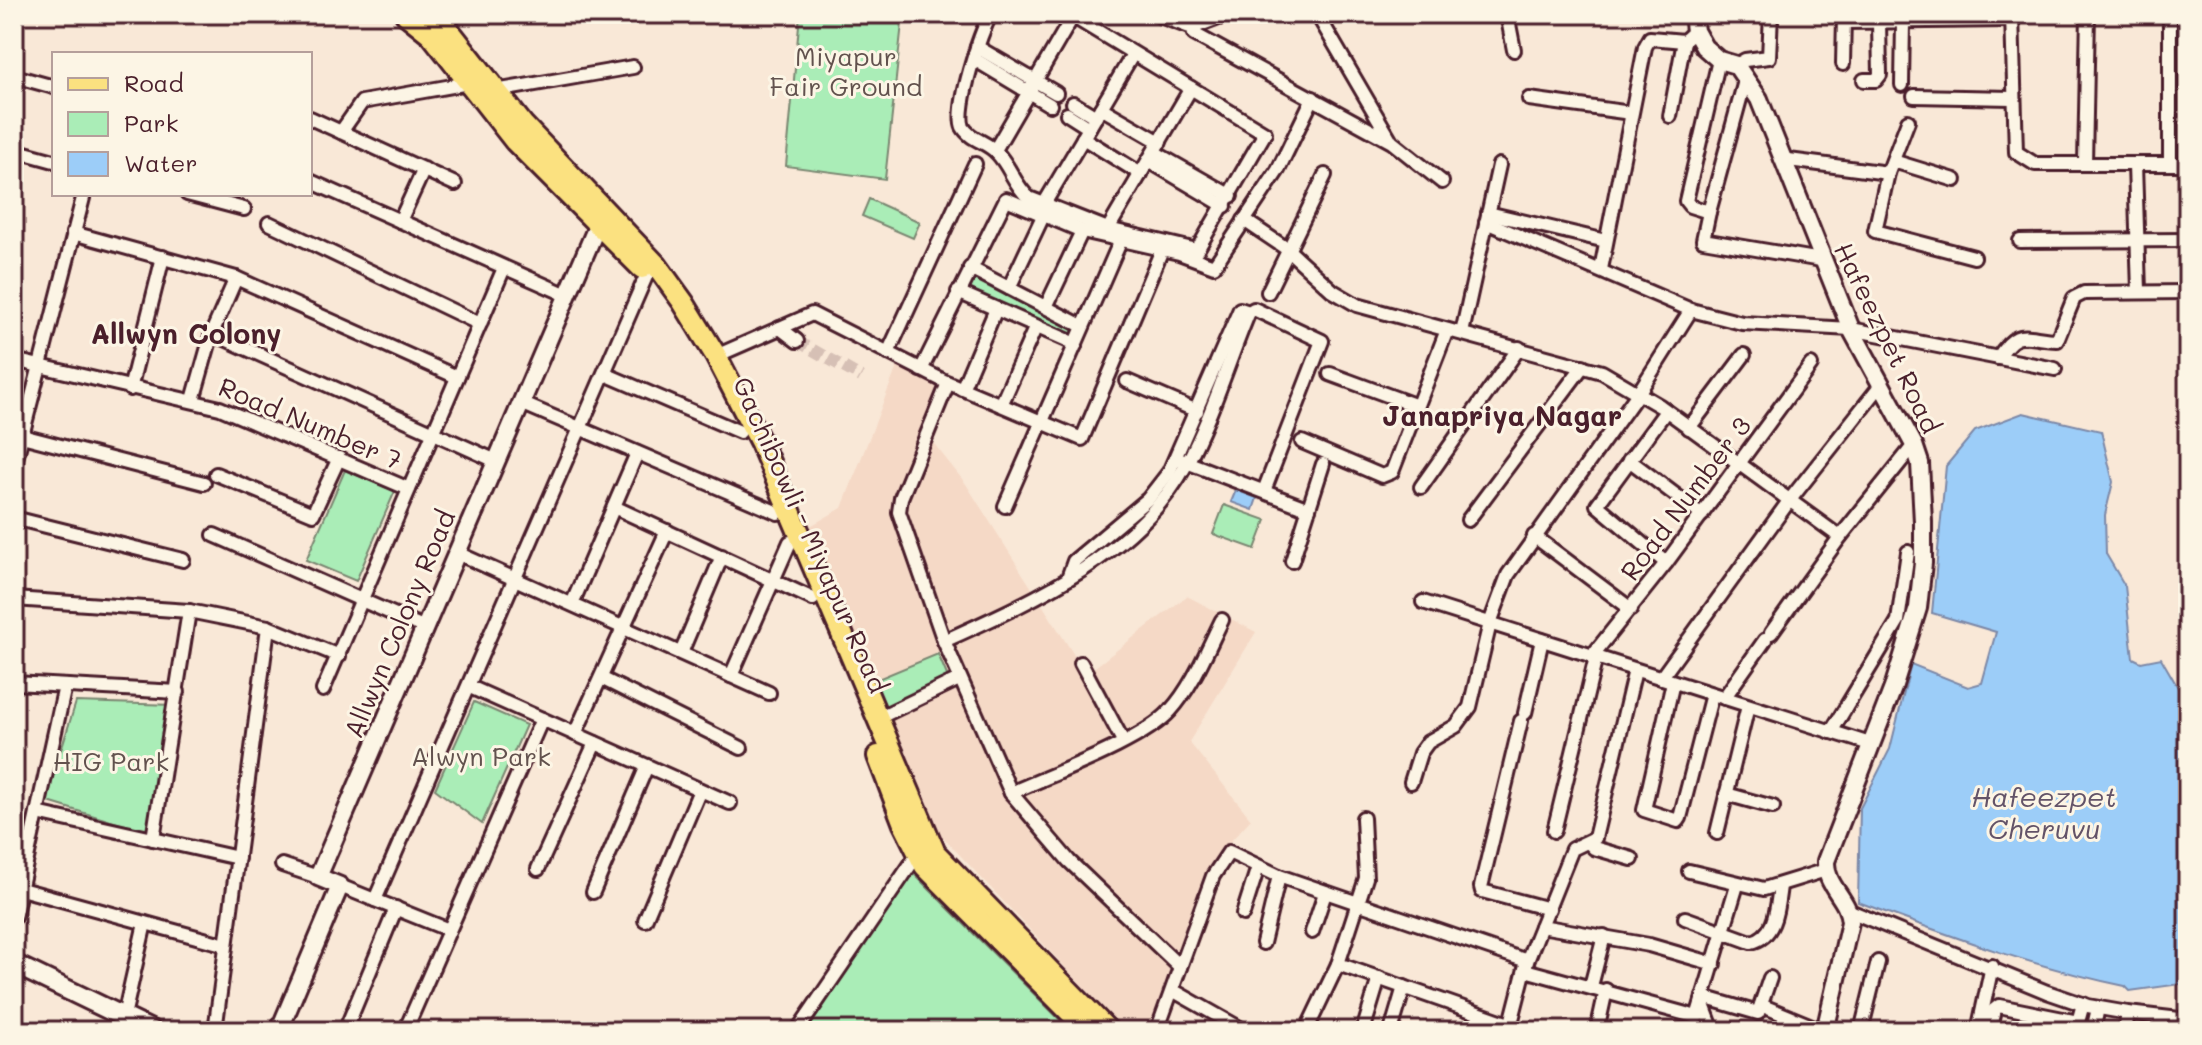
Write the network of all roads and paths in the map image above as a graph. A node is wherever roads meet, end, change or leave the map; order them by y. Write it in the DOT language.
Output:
graph roads {
  1 [pos="406,14"];
  2 [pos="436,14"];
  3 [pos="991,14"];
  4 [pos="1229,14"];
  5 [pos="1317,14"];
  6 [pos="1507,14"];
  7 [pos="1771,14"];
  8 [pos="2088,14"];
  9 [pos="2170,14"];
  10 [pos="1071,15"];
  11 [pos="1160,16"];
  12 [pos="2012,17"];
  13 [pos="1844,18"];
  14 [pos="1879,22"];
  15 [pos="1903,22"];
  16 [pos="1192,28"];
  17 [pos="1691,29"];
  18 [pos="1514,50"];
  19 [pos="976,53"];
  20 [pos="1133,54"];
  21 [pos="1843,64"];
  22 [pos="633,67"];
  23 [pos="1733,68"];
  24 [pos="14,76"];
  25 [pos="1864,80"];
  26 [pos="469,83"];
  27 [pos="1902,85"];
  28 [pos="52,86"];
  29 [pos="1032,87"];
  30 [pos="1191,88"];
  31 [pos="495,91"];
  32 [pos="1914,96"];
  33 [pos="1313,98"];
  34 [pos="2012,98"];
  35 [pos="1053,99"];
  36 [pos="1529,99"];
  37 [pos="1070,109"];
  38 [pos="1631,113"];
  39 [pos="1670,116"];
  40 [pos="312,119"];
  41 [pos="1908,121"];
  42 [pos="1092,123"];
  43 [pos="341,132"];
  44 [pos="1392,142"];
  45 [pos="995,150"];
  46 [pos="1154,151"];
  47 [pos="15,153"];
  48 [pos="1253,158"];
  49 [pos="1781,159"];
  50 [pos="52,161"];
  51 [pos="2085,163"];
  52 [pos="975,164"];
  53 [pos="2170,164"];
  54 [pos="2188,164"];
  55 [pos="1499,165"];
  56 [pos="2135,165"];
  57 [pos="1891,167"];
  58 [pos="424,169"];
  59 [pos="1278,170"];
  60 [pos="1141,174"];
  61 [pos="1325,175"];
  62 [pos="1955,180"];
  63 [pos="312,182"];
  64 [pos="1442,182"];
  65 [pos="455,184"];
  66 [pos="83,196"];
  67 [pos="195,196"];
  68 [pos="1228,201"];
  69 [pos="244,209"];
  70 [pos="1044,210"];
  71 [pos="1709,212"];
  72 [pos="1487,218"];
  73 [pos="1244,220"];
  74 [pos="400,221"];
  75 [pos="269,223"];
  76 [pos="598,224"];
  77 [pos="1108,229"];
  78 [pos="1082,231"];
  79 [pos="73,233"];
  80 [pos="2137,239"];
  81 [pos="2188,240"];
  82 [pos="1606,241"];
  83 [pos="2020,241"];
  84 [pos="1120,242"];
  85 [pos="1288,250"];
  86 [pos="1161,252"];
  87 [pos="163,257"];
  88 [pos="1974,257"];
  89 [pos="1821,260"];
  90 [pos="504,268"];
  91 [pos="970,268"];
  92 [pos="1601,269"];
  93 [pos="647,274"];
  94 [pos="236,278"];
  95 [pos="1009,288"];
  96 [pos="2139,291"];
  97 [pos="958,292"];
  98 [pos="1268,292"];
  99 [pos="2188,292"];
  100 [pos="567,295"];
  101 [pos="1046,307"];
  102 [pos="996,309"];
  103 [pos="1691,310"];
  104 [pos="1249,312"];
  105 [pos="480,324"];
  106 [pos="1036,326"];
  107 [pos="1082,326"];
  108 [pos="780,328"];
  109 [pos="1851,329"];
  110 [pos="1447,330"];
  111 [pos="212,333"];
  112 [pos="1462,333"];
  113 [pos="797,341"];
  114 [pos="1076,344"];
  115 [pos="1519,348"];
  116 [pos="888,353"];
  117 [pos="1744,355"];
  118 [pos="716,356"];
  119 [pos="1998,358"];
  120 [pos="14,360"];
  121 [pos="1811,365"];
  122 [pos="40,366"];
  123 [pos="1583,366"];
  124 [pos="2055,369"];
  125 [pos="921,370"];
  126 [pos="605,374"];
  127 [pos="1330,374"];
  128 [pos="457,377"];
  129 [pos="1127,381"];
  130 [pos="948,383"];
  131 [pos="1880,386"];
  132 [pos="130,389"];
  133 [pos="962,389"];
  134 [pos="1639,392"];
  135 [pos="193,400"];
  136 [pos="521,403"];
  137 [pos="1001,405"];
  138 [pos="1417,406"];
  139 [pos="1197,411"];
  140 [pos="1666,411"];
  141 [pos="1041,422"];
  142 [pos="1689,428"];
  143 [pos="580,429"];
  144 [pos="740,432"];
  145 [pos="433,434"];
  146 [pos="22,436"];
  147 [pos="1302,442"];
  148 [pos="1914,445"];
  149 [pos="637,453"];
  150 [pos="339,458"];
  151 [pos="1182,460"];
  152 [pos="1629,460"];
  153 [pos="496,461"];
  154 [pos="1323,464"];
  155 [pos="1739,466"];
  156 [pos="14,467"];
  157 [pos="216,474"];
  158 [pos="204,483"];
  159 [pos="1421,487"];
  160 [pos="409,489"];
  161 [pos="1264,491"];
  162 [pos="1789,501"];
  163 [pos="1005,506"];
  164 [pos="614,507"];
  165 [pos="1309,509"];
  166 [pos="778,513"];
  167 [pos="1702,515"];
  168 [pos="14,518"];
  169 [pos="1468,520"];
  170 [pos="667,531"];
  171 [pos="214,535"];
  172 [pos="1534,536"];
  173 [pos="1840,537"];
  174 [pos="790,542"];
  175 [pos="1908,552"];
  176 [pos="457,553"];
  177 [pos="722,556"];
  178 [pos="183,560"];
  179 [pos="1292,561"];
  180 [pos="1666,563"];
  181 [pos="516,579"];
  182 [pos="774,580"];
  183 [pos="14,599"];
  184 [pos="813,599"];
  185 [pos="362,600"];
  186 [pos="1423,602"];
  187 [pos="572,604"];
  188 [pos="1631,609"];
  189 [pos="189,611"];
  190 [pos="1222,620"];
  191 [pos="1490,623"];
  192 [pos="268,627"];
  193 [pos="624,627"];
  194 [pos="425,628"];
  195 [pos="1542,640"];
  196 [pos="944,641"];
  197 [pos="681,653"];
  198 [pos="339,656"];
  199 [pos="1594,656"];
  200 [pos="1081,663"];
  201 [pos="1635,670"];
  202 [pos="731,676"];
  203 [pos="601,678"];
  204 [pos="959,679"];
  205 [pos="1667,680"];
  206 [pos="14,683"];
  207 [pos="65,686"];
  208 [pos="470,687"];
  209 [pos="323,690"];
  210 [pos="178,692"];
  211 [pos="769,693"];
  212 [pos="1718,696"];
  213 [pos="1748,706"];
  214 [pos="878,718"];
  215 [pos="542,719"];
  216 [pos="1831,732"];
  217 [pos="575,734"];
  218 [pos="1123,741"];
  219 [pos="595,743"];
  220 [pos="1870,744"];
  221 [pos="741,748"];
  222 [pos="647,766"];
  223 [pos="1411,782"];
  224 [pos="700,790"];
  225 [pos="1011,793"];
  226 [pos="1726,794"];
  227 [pos="730,803"];
  228 [pos="1773,807"];
  229 [pos="37,813"];
  230 [pos="1363,818"];
  231 [pos="1554,831"];
  232 [pos="1717,833"];
  233 [pos="153,839"];
  234 [pos="1589,843"];
  235 [pos="917,855"];
  236 [pos="238,858"];
  237 [pos="1632,859"];
  238 [pos="282,865"];
  239 [pos="1258,867"];
  240 [pos="538,869"];
  241 [pos="1826,870"];
  242 [pos="1689,871"];
  243 [pos="1279,876"];
  244 [pos="318,877"];
  245 [pos="1737,885"];
  246 [pos="340,886"];
  247 [pos="1780,886"];
  248 [pos="21,889"];
  249 [pos="593,892"];
  250 [pos="1325,893"];
  251 [pos="375,900"];
  252 [pos="1358,905"];
  253 [pos="396,908"];
  254 [pos="1549,909"];
  255 [pos="1850,911"];
  256 [pos="1243,914"];
  257 [pos="14,918"];
  258 [pos="1685,918"];
  259 [pos="645,920"];
  260 [pos="145,923"];
  261 [pos="1541,926"];
  262 [pos="449,930"];
  263 [pos="1312,932"];
  264 [pos="1722,933"];
  265 [pos="1604,936"];
  266 [pos="1263,943"];
  267 [pos="226,945"];
  268 [pos="1878,962"];
  269 [pos="14,964"];
  270 [pos="1338,964"];
  271 [pos="1714,964"];
  272 [pos="1526,966"];
  273 [pos="1992,966"];
  274 [pos="1180,967"];
  275 [pos="14,973"];
  276 [pos="1379,978"];
  277 [pos="1770,978"];
  278 [pos="1591,986"];
  279 [pos="1404,987"];
  280 [pos="1606,990"];
  281 [pos="1174,991"];
  282 [pos="1702,1000"];
  283 [pos="2083,1004"];
  284 [pos="1763,1006"];
  285 [pos="2098,1008"];
  286 [pos="2128,1013"];
  287 [pos="2188,1020"];
  288 [pos="1085,1021"];
  289 [pos="130,1024"];
  290 [pos="1509,1028"];
  291 [pos="1241,1030"];
  292 [pos="153,1031"];
  293 [pos="215,1031"];
  294 [pos="279,1031"];
  295 [pos="345,1031"];
  296 [pos="405,1031"];
  297 [pos="797,1031"];
  298 [pos="1108,1031"];
  299 [pos="1157,1031"];
  300 [pos="1306,1031"];
  301 [pos="1363,1031"];
  302 [pos="1391,1031"];
  303 [pos="1597,1031"];
  304 [pos="1713,1031"];
  305 [pos="1824,1031"];
  306 [pos="1861,1031"];
  307 [pos="1978,1031"];
  308 [pos="1989,1031"];
  309 [pos="2093,1031"];
  310 [pos="2125,1031"];
  1 -- 26 [label="main road, Gachibowli - Miyapur Road"];
  2 -- 31 [label="main road"];
  3 -- 19 [label="street"];
  4 -- 16 [label="street"];
  5 -- 44 [label="street"];
  6 -- 18 [label="street"];
  7 -- 23 [label="street"];
  8 -- 51 [label="street"];
  9 -- 53 [label="street"];
  10 -- 20 [label="street"];
  10 -- 29 [label="street"];
  11 -- 16 [label="street"];
  12 -- 15 [label="street"];
  12 -- 34 [label="street"];
  13 -- 14 [label="street"];
  13 -- 21 [label="street"];
  14 -- 15 [label="street"];
  14 -- 25 [label="street"];
  15 -- 27 [label="street"];
  16 -- 33 [label="street"];
  17 -- 23 [label="street, Hafeezpet Road"];
  17 -- 38 [label="street"];
  17 -- 39 [label="street"];
  19 -- 29 [label="street"];
  19 -- 45 [label="street"];
  20 -- 30 [label="street"];
  20 -- 42 [label="street"];
  22 -- 31 [label="street"];
  23 -- 49 [label="street, Hafeezpet Road"];
  23 -- 71 [label="street"];
  23 -- 71 [label="street"];
  24 -- 28 [label="street"];
  26 -- 43 [label="street"];
  26 -- 76 [label="main road, Gachibowli - Miyapur Road"];
  29 -- 35 [label="street"];
  29 -- 45 [label="street"];
  30 -- 46 [label="street"];
  30 -- 48 [label="street"];
  31 -- 118 [label="main road"];
  32 -- 34 [label="street"];
  33 -- 44 [label="street"];
  33 -- 59 [label="street"];
  34 -- 51 [label="street"];
  36 -- 38 [label="street"];
  37 -- 42 [label="street"];
  38 -- 82 [label="street"];
  40 -- 43 [label="street"];
  41 -- 57 [label="street"];
  42 -- 46 [label="street"];
  42 -- 60 [label="street"];
  42 -- 70 [label="street"];
  43 -- 58 [label="street"];
  44 -- 64 [label="street"];
  45 -- 70 [label="street"];
  46 -- 60 [label="street"];
  46 -- 68 [label="street"];
  47 -- 50 [label="street"];
  48 -- 59 [label="street"];
  48 -- 68 [label="street"];
  49 -- 57 [label="street"];
  49 -- 89 [label="street, Hafeezpet Road"];
  51 -- 56 [label="street"];
  52 -- 116 [label="street"];
  53 -- 54 [label="street"];
  53 -- 56 [label="street"];
  55 -- 72 [label="street"];
  56 -- 80 [label="street"];
  57 -- 62 [label="street"];
  57 -- 88 [label="street"];
  58 -- 65 [label="street"];
  58 -- 74 [label="street"];
  59 -- 73 [label="street"];
  60 -- 77 [label="street"];
  61 -- 85 [label="street"];
  63 -- 74 [label="street"];
  66 -- 79 [label="street"];
  67 -- 69 [label="street"];
  68 -- 77 [label="street"];
  70 -- 77 [label="street"];
  70 -- 78 [label="street"];
  70 -- 91 [label="street"];
  70 -- 95 [label="street"];
  71 -- 89 [label="street"];
  72 -- 82 [label="street"];
  72 -- 92 [label="street"];
  72 -- 112 [label="street"];
  73 -- 85 [label="street"];
  73 -- 86 [label="street"];
  74 -- 90 [label="street"];
  75 -- 105 [label="street"];
  76 -- 93 [label="main road, Gachibowli - Miyapur Road"];
  76 -- 100 [label="street, Allwyn Colony Road"];
  78 -- 84 [label="street"];
  78 -- 101 [label="street"];
  79 -- 87 [label="street"];
  79 -- 122 [label="street"];
  80 -- 81 [label="street"];
  80 -- 83 [label="street"];
  80 -- 96 [label="street"];
  82 -- 92 [label="street"];
  84 -- 86 [label="street"];
  84 -- 107 [label="street"];
  85 -- 98 [label="street"];
  85 -- 110 [label="street"];
  86 -- 141 [label="street"];
  87 -- 94 [label="street"];
  87 -- 132 [label="street"];
  89 -- 109 [label="street, Hafeezpet Road"];
  90 -- 100 [label="street"];
  90 -- 105 [label="street"];
  91 -- 95 [label="street"];
  91 -- 97 [label="street"];
  92 -- 103 [label="street"];
  93 -- 126 [label="street"];
  93 -- 144 [label="main road, Gachibowli - Miyapur Road"];
  94 -- 111 [label="street"];
  94 -- 128 [label="street"];
  95 -- 101 [label="street"];
  96 -- 99 [label="street"];
  96 -- 119 [label="street"];
  97 -- 102 [label="street"];
  97 -- 125 [label="street"];
  100 -- 136 [label="street, Allwyn Colony Road"];
  101 -- 107 [label="street"];
  102 -- 106 [label="street"];
  102 -- 133 [label="street"];
  103 -- 109 [label="street"];
  103 -- 134 [label="street"];
  104 -- 139 [label="street"];
  104 -- 151 [label="street"];
  104 -- 161 [label="street"];
  105 -- 128 [label="street"];
  106 -- 114 [label="street"];
  106 -- 137 [label="street"];
  107 -- 114 [label="street"];
  108 -- 113 [label="street"];
  108 -- 116 [label="street"];
  108 -- 118 [label="street"];
  109 -- 119 [label="street"];
  109 -- 131 [label="street, Hafeezpet Road"];
  110 -- 112 [label="street"];
  110 -- 138 [label="street"];
  111 -- 135 [label="street"];
  111 -- 145 [label="street"];
  112 -- 115 [label="street"];
  114 -- 141 [label="street"];
  115 -- 123 [label="street"];
  115 -- 159 [label="street"];
  116 -- 125 [label="street"];
  117 -- 142 [label="street"];
  118 -- 214 [label="main road"];
  119 -- 124 [label="street"];
  120 -- 122 [label="street, Road Number 7"];
  121 -- 155 [label="street, Road Number 3"];
  122 -- 132 [label="street, Road Number 7"];
  122 -- 146 [label="street"];
  123 -- 134 [label="street"];
  123 -- 169 [label="street"];
  125 -- 130 [label="street"];
  126 -- 143 [label="street"];
  126 -- 144 [label="street"];
  127 -- 138 [label="street"];
  128 -- 145 [label="street"];
  129 -- 139 [label="street"];
  130 -- 133 [label="street"];
  130 -- 196 [label="street"];
  131 -- 148 [label="street, Hafeezpet Road"];
  131 -- 162 [label="street"];
  132 -- 135 [label="street, Road Number 7"];
  133 -- 137 [label="street"];
  134 -- 140 [label="street"];
  134 -- 172 [label="street"];
  135 -- 150 [label="street, Road Number 7"];
  136 -- 143 [label="street"];
  136 -- 153 [label="street, Allwyn Colony Road"];
  137 -- 141 [label="street"];
  138 -- 147 [label="street"];
  139 -- 151 [label="street"];
  140 -- 142 [label="street"];
  140 -- 152 [label="street"];
  141 -- 163 [label="street"];
  142 -- 155 [label="street"];
  143 -- 149 [label="street"];
  143 -- 181 [label="street"];
  144 -- 166 [label="main road, Gachibowli - Miyapur Road"];
  145 -- 153 [label="street"];
  145 -- 160 [label="street"];
  146 -- 156 [label="street"];
  146 -- 158 [label="street"];
  148 -- 173 [label="street"];
  148 -- 220 [label="street, Hafeezpet Road"];
  149 -- 164 [label="street"];
  149 -- 166 [label="street"];
  150 -- 157 [label="street"];
  150 -- 160 [label="street, Road Number 7"];
  151 -- 161 [label="street"];
  151 -- 196 [label="street"];
  152 -- 167 [label="street"];
  152 -- 180 [label="street"];
  153 -- 176 [label="street, Allwyn Colony Road"];
  154 -- 165 [label="street"];
  155 -- 162 [label="street"];
  155 -- 167 [label="street, Road Number 3"];
  160 -- 185 [label="street"];
  161 -- 165 [label="street"];
  162 -- 173 [label="street"];
  162 -- 205 [label="street"];
  164 -- 170 [label="street"];
  164 -- 187 [label="street"];
  165 -- 179 [label="street"];
  166 -- 174 [label="main road, Gachibowli - Miyapur Road"];
  167 -- 180 [label="street, Road Number 3"];
  168 -- 178 [label="street"];
  170 -- 177 [label="street"];
  170 -- 193 [label="street"];
  171 -- 185 [label="street"];
  172 -- 188 [label="street"];
  172 -- 191 [label="street"];
  173 -- 212 [label="street"];
  174 -- 182 [label="street"];
  174 -- 184 [label="main road, Gachibowli - Miyapur Road"];
  175 -- 216 [label="street"];
  176 -- 181 [label="street"];
  176 -- 194 [label="street, Allwyn Colony Road"];
  177 -- 182 [label="street"];
  177 -- 197 [label="street"];
  180 -- 188 [label="street, Road Number 3"];
  181 -- 187 [label="street"];
  181 -- 208 [label="street"];
  182 -- 184 [label="street"];
  182 -- 202 [label="street"];
  183 -- 189 [label="street"];
  184 -- 235 [label="main road, Gachibowli - Miyapur Road"];
  185 -- 194 [label="street"];
  185 -- 198 [label="street"];
  186 -- 191 [label="street"];
  187 -- 193 [label="street"];
  188 -- 199 [label="street, Road Number 3"];
  189 -- 192 [label="street"];
  189 -- 210 [label="street"];
  190 -- 218 [label="street"];
  191 -- 195 [label="street"];
  191 -- 223 [label="street"];
  192 -- 198 [label="street"];
  192 -- 236 [label="street"];
  193 -- 197 [label="street"];
  193 -- 203 [label="street"];
  194 -- 244 [label="street, Allwyn Colony Road"];
  195 -- 199 [label="street"];
  195 -- 254 [label="street"];
  196 -- 204 [label="street"];
  197 -- 202 [label="street"];
  198 -- 209 [label="street"];
  199 -- 201 [label="street"];
  199 -- 231 [label="street"];
  200 -- 218 [label="street"];
  201 -- 205 [label="street"];
  201 -- 234 [label="street"];
  202 -- 211 [label="street"];
  203 -- 217 [label="street"];
  203 -- 221 [label="street"];
  204 -- 214 [label="street"];
  204 -- 225 [label="street"];
  205 -- 212 [label="street"];
  205 -- 212 [label="street"];
  206 -- 207 [label="street"];
  207 -- 210 [label="street"];
  207 -- 229 [label="street"];
  208 -- 215 [label="street"];
  208 -- 251 [label="street"];
  210 -- 233 [label="street"];
  212 -- 213 [label="street"];
  213 -- 216 [label="street"];
  213 -- 226 [label="street"];
  214 -- 288 [label="main road"];
  215 -- 217 [label="street"];
  215 -- 262 [label="street"];
  216 -- 220 [label="street"];
  217 -- 219 [label="street"];
  218 -- 225 [label="street"];
  219 -- 222 [label="street"];
  219 -- 240 [label="street"];
  220 -- 241 [label="street, Hafeezpet Road"];
  222 -- 224 [label="street"];
  222 -- 249 [label="street"];
  224 -- 227 [label="street"];
  224 -- 259 [label="street"];
  225 -- 274 [label="street"];
  226 -- 228 [label="street"];
  226 -- 232 [label="street"];
  229 -- 233 [label="street"];
  229 -- 248 [label="street"];
  230 -- 252 [label="street"];
  233 -- 236 [label="street"];
  234 -- 237 [label="street"];
  234 -- 254 [label="street"];
  235 -- 288 [label="main road, Gachibowli - Miyapur Road"];
  235 -- 297 [label="street"];
  236 -- 267 [label="street"];
  238 -- 244 [label="street"];
  239 -- 243 [label="street"];
  239 -- 256 [label="street"];
  239 -- 274 [label="street"];
  241 -- 247 [label="street"];
  241 -- 255 [label="street"];
  242 -- 245 [label="street"];
  243 -- 250 [label="street"];
  243 -- 266 [label="street"];
  244 -- 246 [label="street"];
  245 -- 247 [label="street"];
  245 -- 264 [label="street"];
  246 -- 251 [label="street"];
  246 -- 294 [label="street"];
  247 -- 264 [label="street"];
  248 -- 257 [label="street"];
  248 -- 260 [label="street"];
  250 -- 252 [label="street"];
  250 -- 263 [label="street"];
  251 -- 253 [label="street"];
  252 -- 270 [label="street"];
  252 -- 272 [label="street"];
  253 -- 262 [label="street"];
  253 -- 295 [label="street"];
  254 -- 261 [label="street"];
  255 -- 273 [label="street"];
  255 -- 305 [label="street"];
  258 -- 264 [label="street"];
  260 -- 267 [label="street"];
  260 -- 289 [label="street"];
  261 -- 265 [label="street"];
  261 -- 272 [label="street"];
  262 -- 296 [label="street"];
  264 -- 271 [label="street"];
  265 -- 271 [label="street"];
  265 -- 278 [label="street"];
  267 -- 293 [label="street"];
  268 -- 306 [label="street"];
  269 -- 289 [label="main road"];
  270 -- 276 [label="street"];
  270 -- 300 [label="street"];
  271 -- 282 [label="street"];
  272 -- 278 [label="street"];
  272 -- 290 [label="street"];
  273 -- 283 [label="street"];
  273 -- 307 [label="street"];
  274 -- 281 [label="street"];
  275 -- 289 [label="main road"];
  276 -- 279 [label="street"];
  276 -- 301 [label="street"];
  277 -- 284 [label="street"];
  278 -- 280 [label="street"];
  279 -- 290 [label="street"];
  279 -- 302 [label="street"];
  280 -- 282 [label="street"];
  280 -- 303 [label="street"];
  281 -- 291 [label="street"];
  281 -- 299 [label="street"];
  282 -- 284 [label="street"];
  282 -- 304 [label="street"];
  283 -- 285 [label="street"];
  283 -- 308 [label="street"];
  284 -- 305 [label="street"];
  285 -- 286 [label="street"];
  285 -- 309 [label="street"];
  286 -- 287 [label="street"];
  286 -- 310 [label="street"];
  288 -- 298 [label="main road"];
  289 -- 292 [label="main road"];
}
